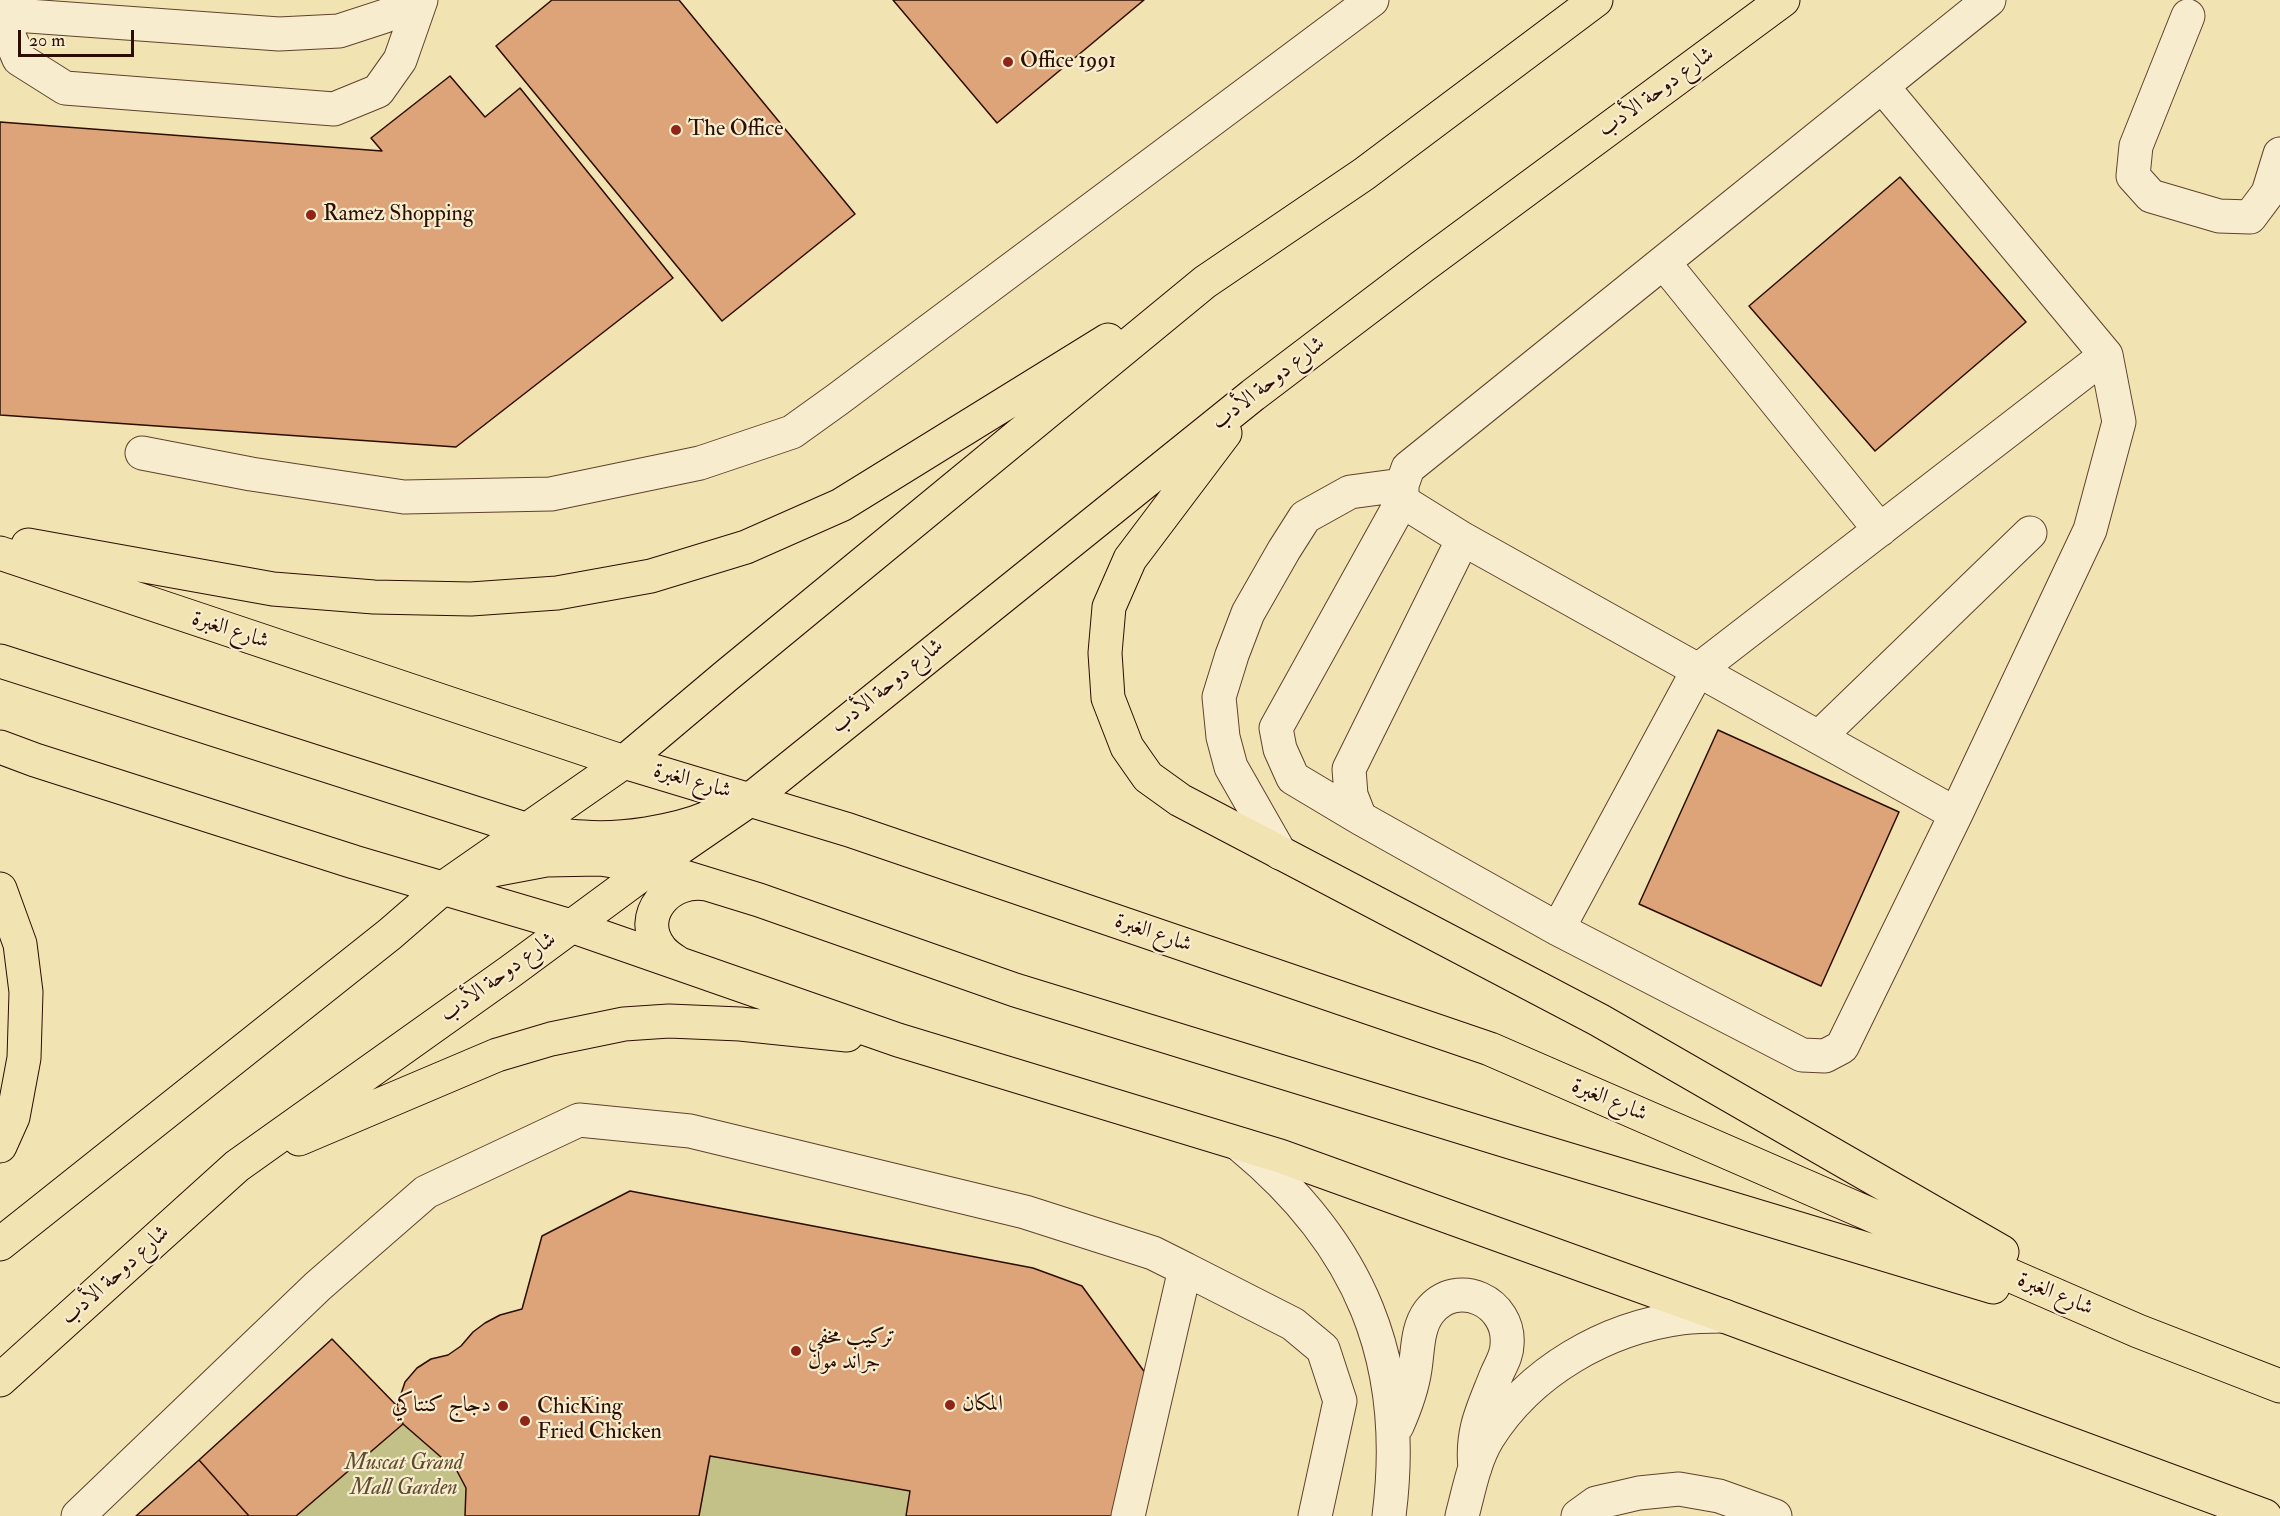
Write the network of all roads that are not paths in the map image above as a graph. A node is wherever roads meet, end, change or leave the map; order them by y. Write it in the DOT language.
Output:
graph roads {
  1 [pos="421,0"];
  2 [pos="1372,0"];
  3 [pos="1596,0"];
  4 [pos="1783,0"];
  5 [pos="1989,0"];
  6 [pos="163,13"];
  7 [pos="0,14"];
  8 [pos="2188,16"];
  9 [pos="1882,86"];
  10 [pos="2280,154"];
  11 [pos="1664,263"];
  12 [pos="1205,282"];
  13 [pos="2106,356"];
  14 [pos="1253,395"];
  15 [pos="142,453"];
  16 [pos="1402,493"];
  17 [pos="1880,530"];
  18 [pos="2030,533"];
  19 [pos="1462,539"];
  20 [pos="0,540"];
  21 [pos="0,552"];
  22 [pos="0,661"];
  23 [pos="1698,670"];
  24 [pos="1819,737"];
  25 [pos="0,747"];
  26 [pos="624,762"];
  27 [pos="751,799"];
  28 [pos="1956,814"];
  29 [pos="1360,818"];
  30 [pos="528,830"];
  31 [pos="1280,853"];
  32 [pos="652,867"];
  33 [pos="709,884"];
  34 [pos="443,888"];
  35 [pos="0,889"];
  36 [pos="571,926"];
  37 [pos="1558,929"];
  38 [pos="678,963"];
  39 [pos="898,1040"];
  40 [pos="1240,1144"];
  41 [pos="0,1146"];
  42 [pos="237,1166"];
  43 [pos="0,1244"];
  44 [pos="1185,1269"];
  45 [pos="1724,1316"];
  46 [pos="2138,1331"];
  47 [pos="0,1380"];
  48 [pos="2280,1386"];
  49 [pos="1395,1432"];
  50 [pos="1474,1468"];
  51 [pos="78,1516"];
  52 [pos="1128,1516"];
  53 [pos="1315,1516"];
  54 [pos="1389,1516"];
  55 [pos="1462,1516"];
  56 [pos="1578,1516"];
  57 [pos="1775,1516"];
  58 [pos="2265,1516"];
  1 -- 6 [label="street"];
  1 -- 7 [label="street"];
  2 -- 15 [label="street"];
  3 -- 12 [label="main road"];
  4 -- 14 [label="main road, شارع دوحة الأدب"];
  5 -- 9 [label="street"];
  6 -- 7 [label="street"];
  8 -- 10 [label="street"];
  9 -- 11 [label="street"];
  9 -- 13 [label="street"];
  11 -- 16 [label="street"];
  11 -- 17 [label="street"];
  12 -- 20 [label="main road"];
  12 -- 26 [label="main road"];
  13 -- 17 [label="street"];
  13 -- 28 [label="street"];
  14 -- 27 [label="main road, شارع دوحة الأدب"];
  14 -- 31 [label="main road"];
  16 -- 19 [label="street"];
  16 -- 29 [label="street"];
  16 -- 31 [label="street"];
  17 -- 23 [label="street"];
  18 -- 24 [label="street"];
  19 -- 23 [label="street"];
  19 -- 29 [label="street"];
  21 -- 26 [label="main road, شارع الغبرة"];
  22 -- 30 [label="main road"];
  23 -- 24 [label="street"];
  23 -- 37 [label="street"];
  24 -- 28 [label="street"];
  25 -- 34 [label="main road"];
  26 -- 27 [label="main road, شارع الغبرة"];
  26 -- 30 [label="main road"];
  27 -- 30 [label="main road"];
  27 -- 32 [label="main road, شارع دوحة الأدب"];
  27 -- 46 [label="main road, شارع الغبرة"];
  28 -- 37 [label="street"];
  29 -- 37 [label="street"];
  30 -- 34 [label="main road"];
  31 -- 46 [label="main road"];
  32 -- 33 [label="main road"];
  32 -- 34 [label="main road"];
  32 -- 36 [label="main road, شارع دوحة الأدب"];
  33 -- 38 [label="main road"];
  33 -- 46 [label="main road"];
  34 -- 36 [label="main road"];
  34 -- 43 [label="main road"];
  35 -- 41 [label="main road"];
  36 -- 38 [label="main road"];
  36 -- 42 [label="main road, شارع دوحة الأدب"];
  38 -- 39 [label="main road"];
  39 -- 40 [label="main road"];
  39 -- 42 [label="main road"];
  40 -- 45 [label="main road"];
  40 -- 49 [label="street"];
  42 -- 47 [label="main road, شارع دوحة الأدب"];
  44 -- 51 [label="street"];
  44 -- 52 [label="street"];
  44 -- 53 [label="street"];
  45 -- 50 [label="street"];
  45 -- 58 [label="main road"];
  46 -- 48 [label="main road, شارع الغبرة"];
  49 -- 50 [label="street"];
  49 -- 54 [label="street"];
  50 -- 55 [label="street"];
  56 -- 57 [label="street"];
}
